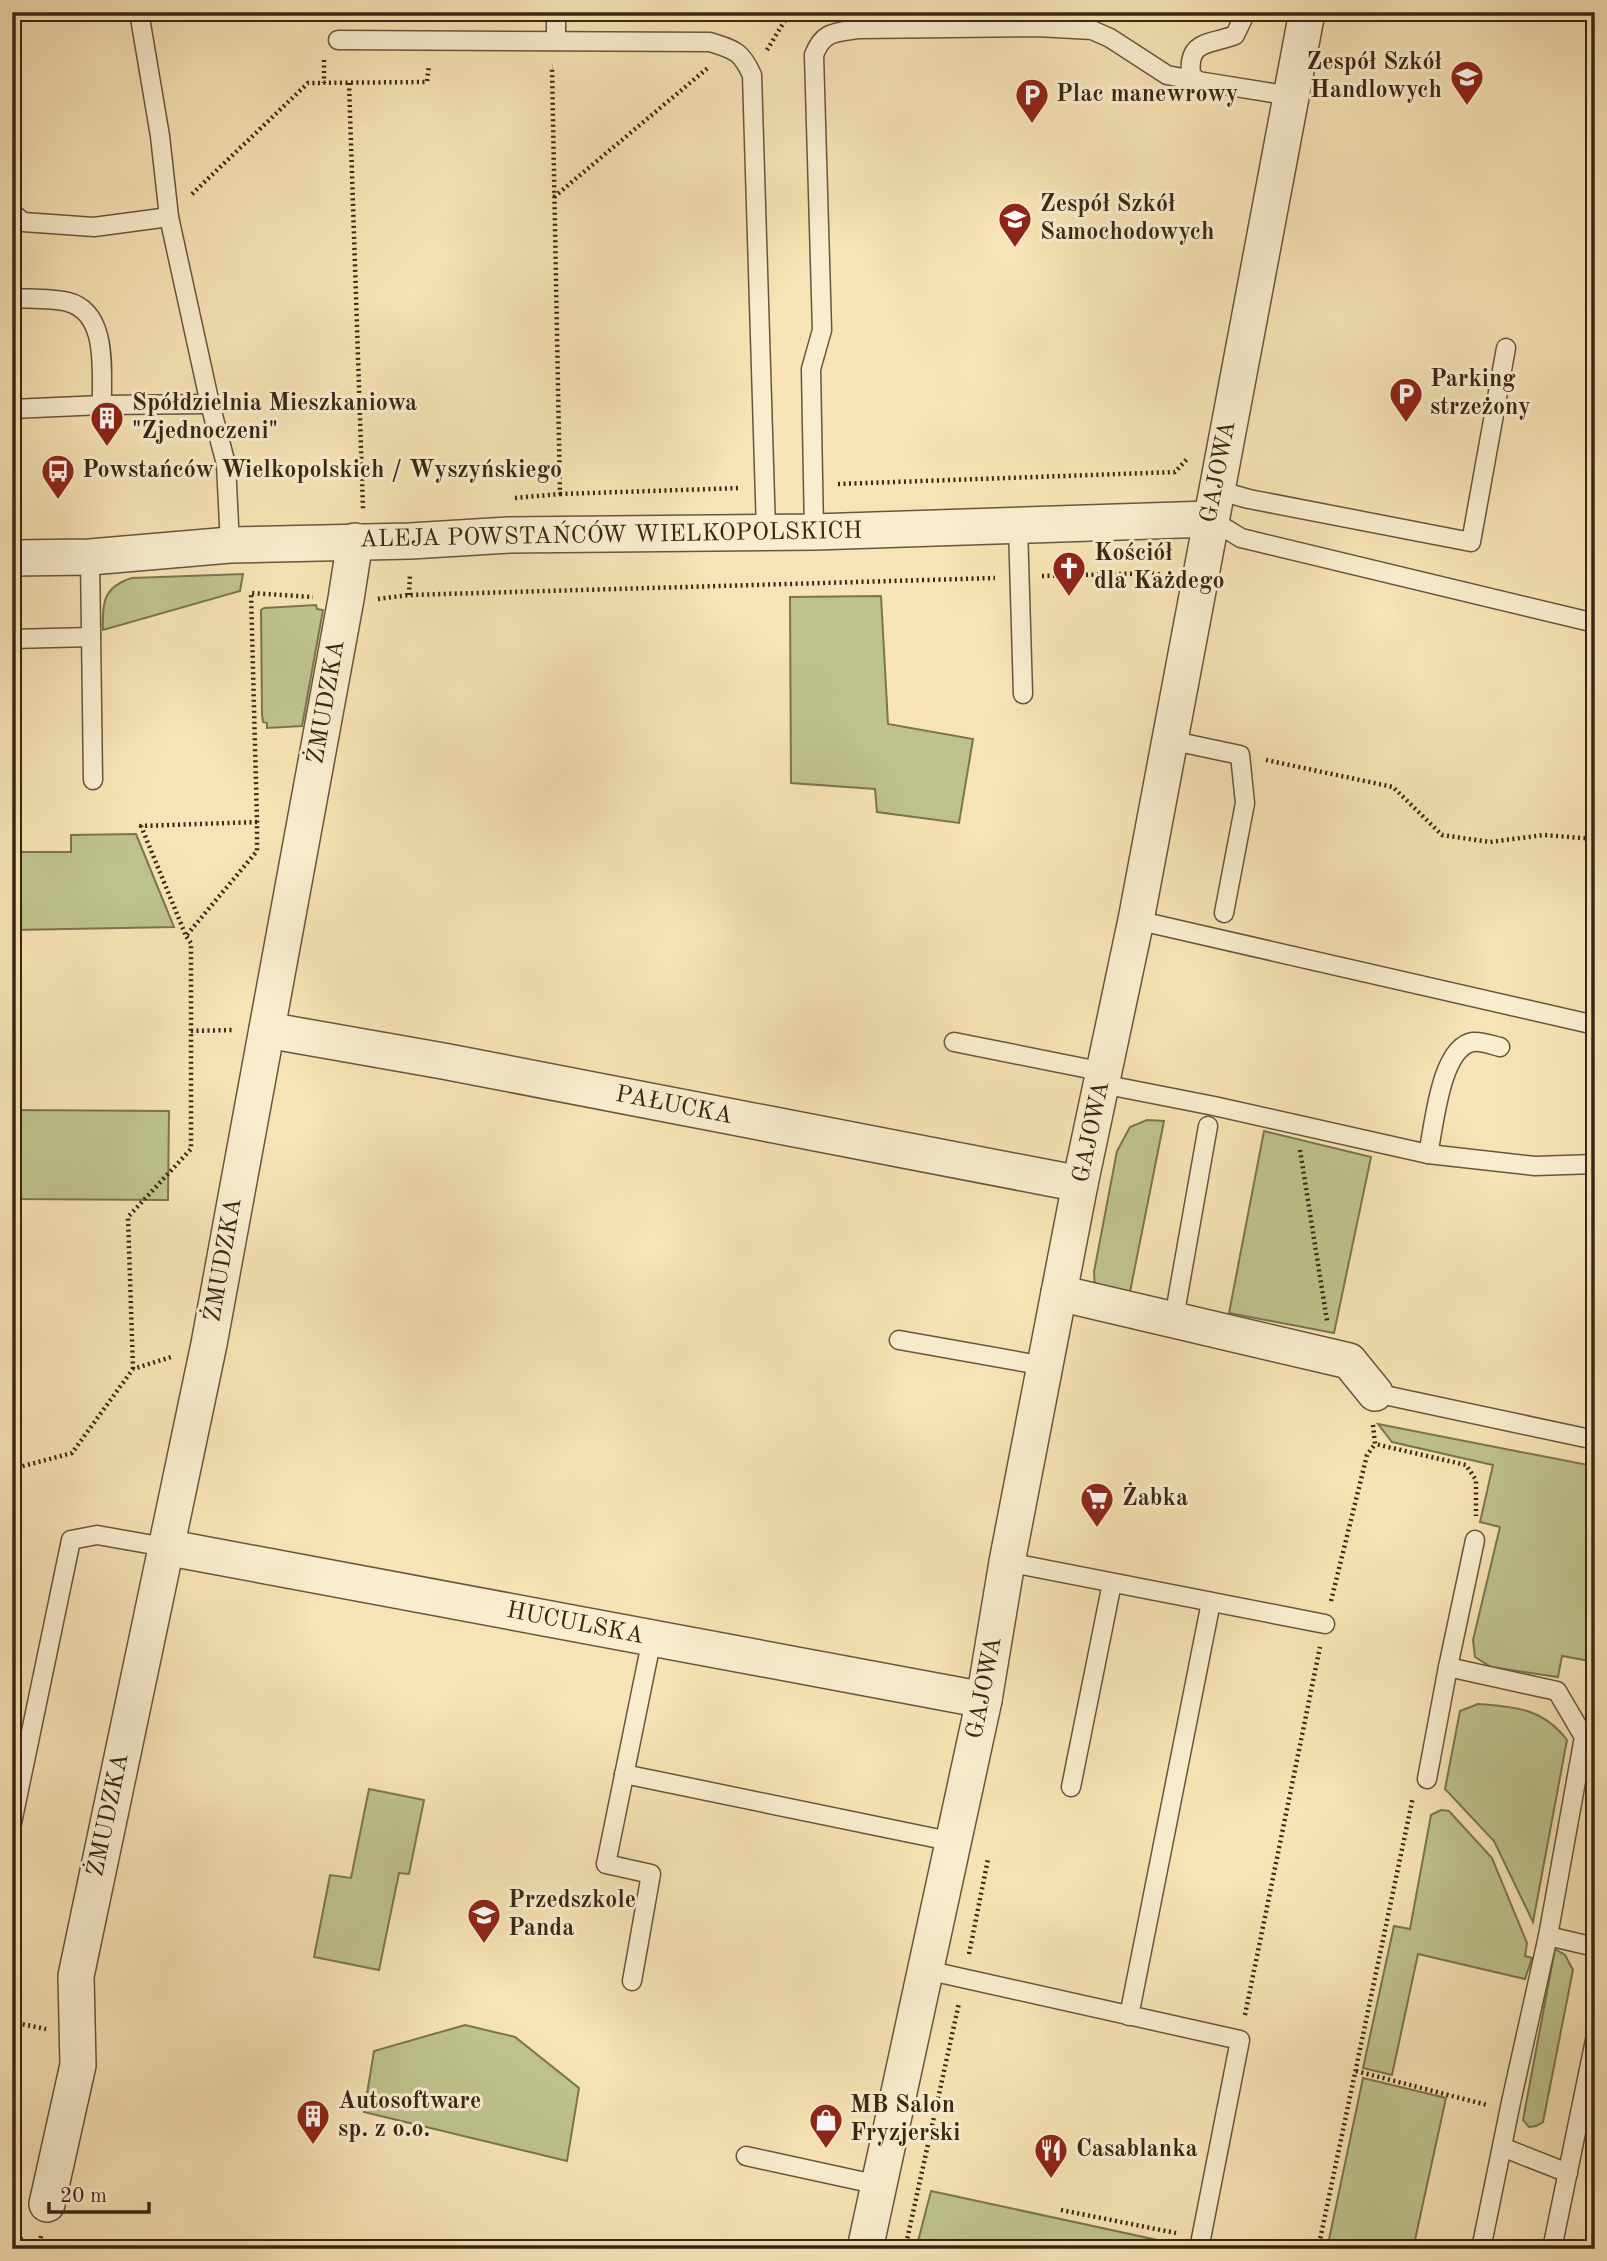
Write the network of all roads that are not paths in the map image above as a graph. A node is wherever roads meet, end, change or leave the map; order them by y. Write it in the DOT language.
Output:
graph roads {
  1 [pos="139,12"];
  2 [pos="556,12"];
  3 [pos="1246,12"];
  4 [pos="1307,12"];
  5 [pos="338,40"];
  6 [pos="556,41"];
  7 [pos="1198,81"];
  8 [pos="1291,96"];
  9 [pos="12,213"];
  10 [pos="169,216"];
  11 [pos="12,298"];
  12 [pos="1506,348"];
  13 [pos="210,404"];
  14 [pos="102,405"];
  15 [pos="12,409"];
  16 [pos="1213,504"];
  17 [pos="1018,527"];
  18 [pos="766,531"];
  19 [pos="814,532"];
  20 [pos="355,541"];
  21 [pos="230,545"];
  22 [pos="90,556"];
  23 [pos="12,558"];
  24 [pos="1595,623"];
  25 [pos="91,637"];
  26 [pos="12,639"];
  27 [pos="1023,694"];
  28 [pos="1169,740"];
  29 [pos="93,780"];
  30 [pos="1224,913"];
  31 [pos="1136,920"];
  32 [pos="1595,1025"];
  33 [pos="267,1030"];
  34 [pos="954,1042"];
  35 [pos="1500,1047"];
  36 [pos="1103,1078"];
  37 [pos="1208,1126"];
  38 [pos="1428,1154"];
  39 [pos="1595,1164"];
  40 [pos="1080,1184"];
  41 [pos="1059,1293"];
  42 [pos="1174,1318"];
  43 [pos="899,1340"];
  44 [pos="1045,1366"];
  45 [pos="1375,1393"];
  46 [pos="1595,1440"];
  47 [pos="1475,1540"];
  48 [pos="165,1547"];
  49 [pos="1007,1562"];
  50 [pos="1112,1583"];
  51 [pos="1211,1602"];
  52 [pos="1325,1624"];
  53 [pos="652,1638"];
  54 [pos="1448,1667"];
  55 [pos="984,1700"];
  56 [pos="625,1774"];
  57 [pos="1427,1779"];
  58 [pos="1071,1787"];
  59 [pos="12,1823"];
  60 [pos="954,1842"];
  61 [pos="1548,1936"];
  62 [pos="1595,1947"];
  63 [pos="926,1970"];
  64 [pos="632,1981"];
  65 [pos="1129,2015"];
  66 [pos="1595,2040"];
  67 [pos="1502,2147"];
  68 [pos="746,2156"];
  69 [pos="1568,2173"];
  70 [pos="879,2185"];
  71 [pos="47,2204"];
  72 [pos="1200,2243"];
  73 [pos="865,2249"];
  74 [pos="1481,2249"];
  75 [pos="1552,2249"];
  1 -- 10 [label="lane"];
  2 -- 6 [label="lane"];
  3 -- 7 [label="lane"];
  4 -- 8 [label="street, GAJOWA"];
  5 -- 6 [label="lane"];
  6 -- 18 [label="lane"];
  7 -- 8 [label="lane"];
  7 -- 19 [label="lane"];
  8 -- 16 [label="street, GAJOWA"];
  9 -- 10 [label="lane"];
  10 -- 13 [label="lane"];
  11 -- 14 [label="lane"];
  12 -- 16 [label="lane"];
  13 -- 14 [label="lane"];
  13 -- 21 [label="lane"];
  14 -- 15 [label="lane"];
  16 -- 17 [label="street, ALEJA POWSTAŃCÓW WIELKOPOLSKICH"];
  16 -- 24 [label="lane"];
  16 -- 28 [label="street, GAJOWA"];
  17 -- 19 [label="street, ALEJA POWSTAŃCÓW WIELKOPOLSKICH"];
  17 -- 27 [label="lane"];
  18 -- 19 [label="street, ALEJA POWSTAŃCÓW WIELKOPOLSKICH"];
  18 -- 20 [label="street, ALEJA POWSTAŃCÓW WIELKOPOLSKICH"];
  20 -- 21 [label="street, ALEJA POWSTAŃCÓW WIELKOPOLSKICH"];
  20 -- 33 [label="street, ŻMUDZKA"];
  21 -- 22 [label="street, ALEJA POWSTAŃCÓW WIELKOPOLSKICH"];
  22 -- 23 [label="street, ALEJA POWSTAŃCÓW WIELKOPOLSKICH"];
  22 -- 25 [label="lane"];
  25 -- 26 [label="lane"];
  25 -- 29 [label="lane"];
  28 -- 30 [label="lane"];
  28 -- 31 [label="street, GAJOWA"];
  31 -- 32 [label="lane"];
  31 -- 36 [label="street, GAJOWA"];
  33 -- 40 [label="street, PAŁUCKA"];
  33 -- 48 [label="street, ŻMUDZKA"];
  34 -- 36 [label="lane"];
  35 -- 38 [label="lane"];
  36 -- 38 [label="lane"];
  36 -- 40 [label="street, GAJOWA"];
  37 -- 42 [label="lane"];
  38 -- 39 [label="lane"];
  40 -- 41 [label="street, GAJOWA"];
  41 -- 42 [label="street"];
  41 -- 44 [label="street, GAJOWA"];
  42 -- 45 [label="street"];
  43 -- 44 [label="lane"];
  44 -- 49 [label="street, GAJOWA"];
  45 -- 46 [label="lane"];
  47 -- 54 [label="lane"];
  48 -- 53 [label="street, HUCULSKA"];
  48 -- 59 [label="lane"];
  48 -- 71 [label="street, ŻMUDZKA"];
  49 -- 50 [label="lane"];
  49 -- 55 [label="street, GAJOWA"];
  50 -- 51 [label="lane"];
  50 -- 58 [label="lane"];
  51 -- 52 [label="lane"];
  51 -- 65 [label="lane"];
  53 -- 55 [label="street, HUCULSKA"];
  53 -- 56 [label="lane"];
  54 -- 57 [label="lane"];
  54 -- 61 [label="lane"];
  55 -- 60 [label="street, GAJOWA"];
  56 -- 60 [label="lane"];
  56 -- 64 [label="lane"];
  60 -- 63 [label="street, GAJOWA"];
  61 -- 62 [label="lane"];
  61 -- 67 [label="lane"];
  63 -- 65 [label="lane"];
  63 -- 70 [label="street, GAJOWA"];
  65 -- 72 [label="lane"];
  66 -- 69 [label="lane"];
  67 -- 69 [label="lane"];
  67 -- 74 [label="lane"];
  68 -- 70 [label="lane"];
  69 -- 75 [label="lane"];
  70 -- 73 [label="street, GAJOWA"];
}
